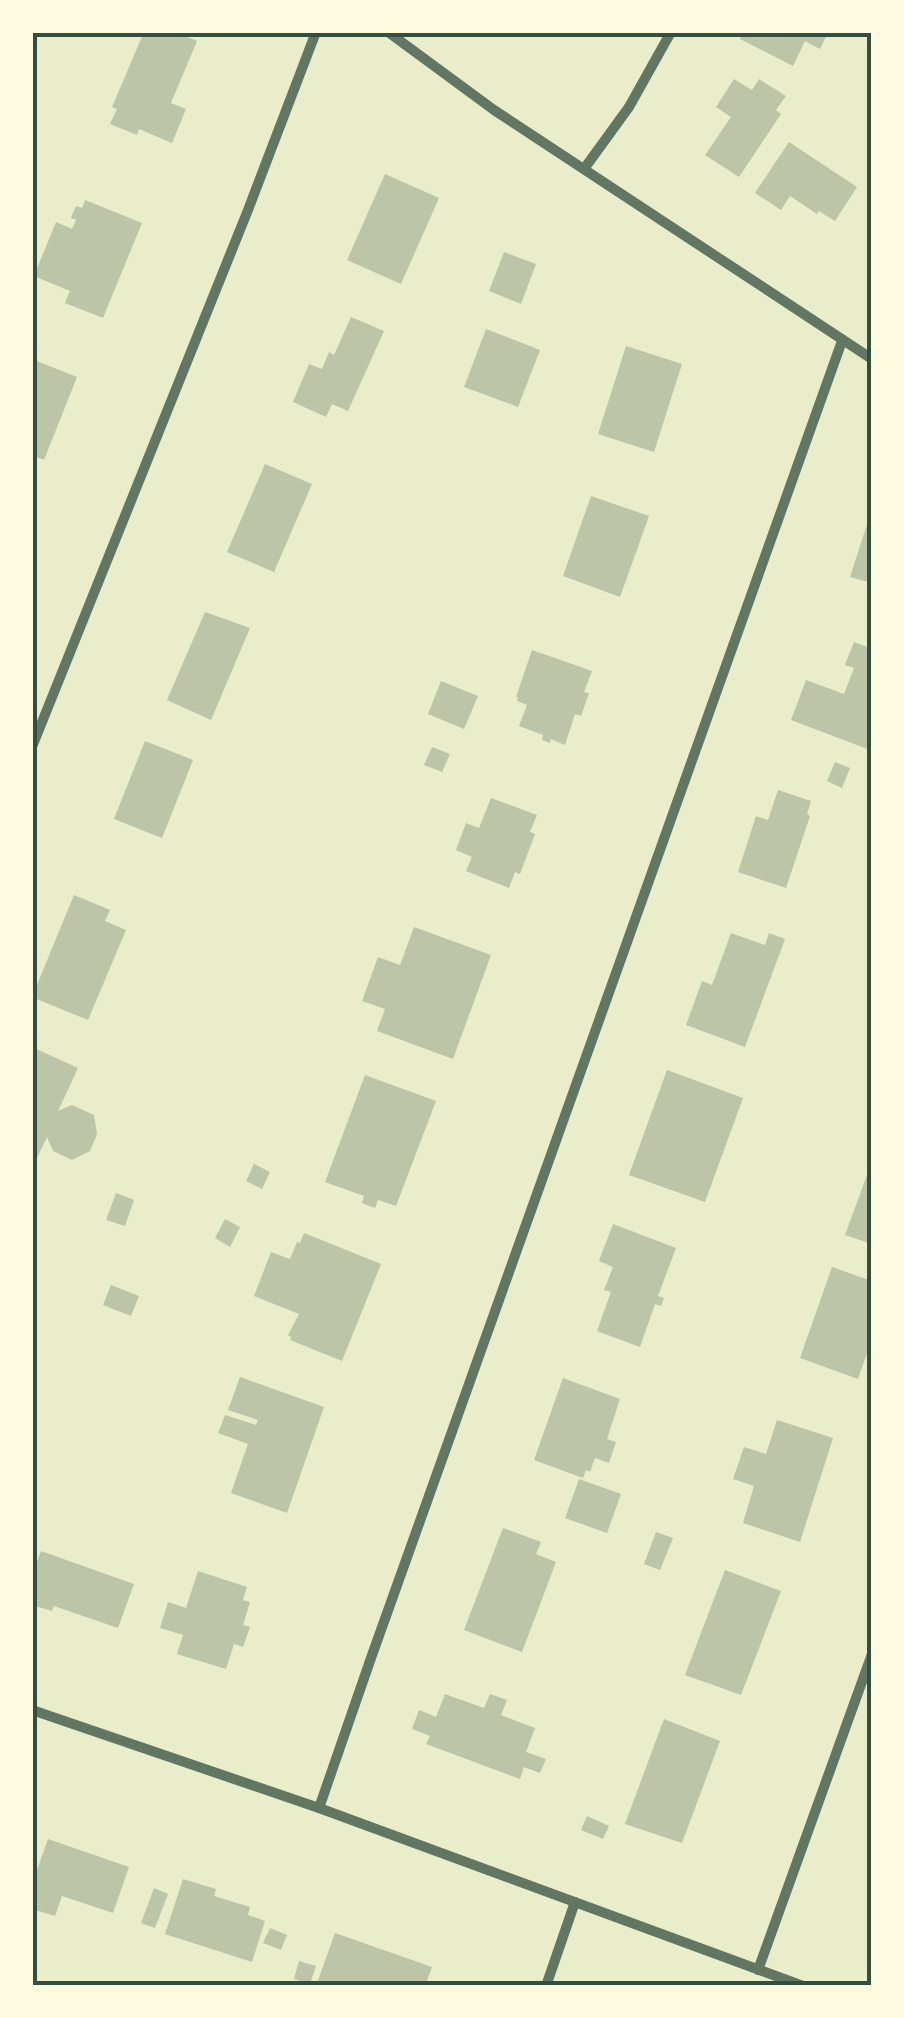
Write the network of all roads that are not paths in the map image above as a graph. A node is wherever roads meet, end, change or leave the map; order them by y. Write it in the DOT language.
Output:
graph roads {
  1 [pos="316,32"];
  2 [pos="388,32"];
  3 [pos="670,32"];
  4 [pos="584,169"];
  5 [pos="842,341"];
  6 [pos="872,359"];
  7 [pos="32,748"];
  8 [pos="872,1654"];
  9 [pos="32,1710"];
  10 [pos="319,1808"];
  11 [pos="576,1902"];
  12 [pos="758,1970"];
  13 [pos="546,1986"];
  14 [pos="802,1986"];
  1 -- 7 [label="street"];
  2 -- 4 [label="street"];
  3 -- 4 [label="street"];
  4 -- 5 [label="street"];
  5 -- 6 [label="street"];
  5 -- 10 [label="street"];
  8 -- 12 [label="street"];
  9 -- 10 [label="street"];
  10 -- 11 [label="street"];
  11 -- 12 [label="street"];
  11 -- 13 [label="street"];
  12 -- 14 [label="street"];
}
